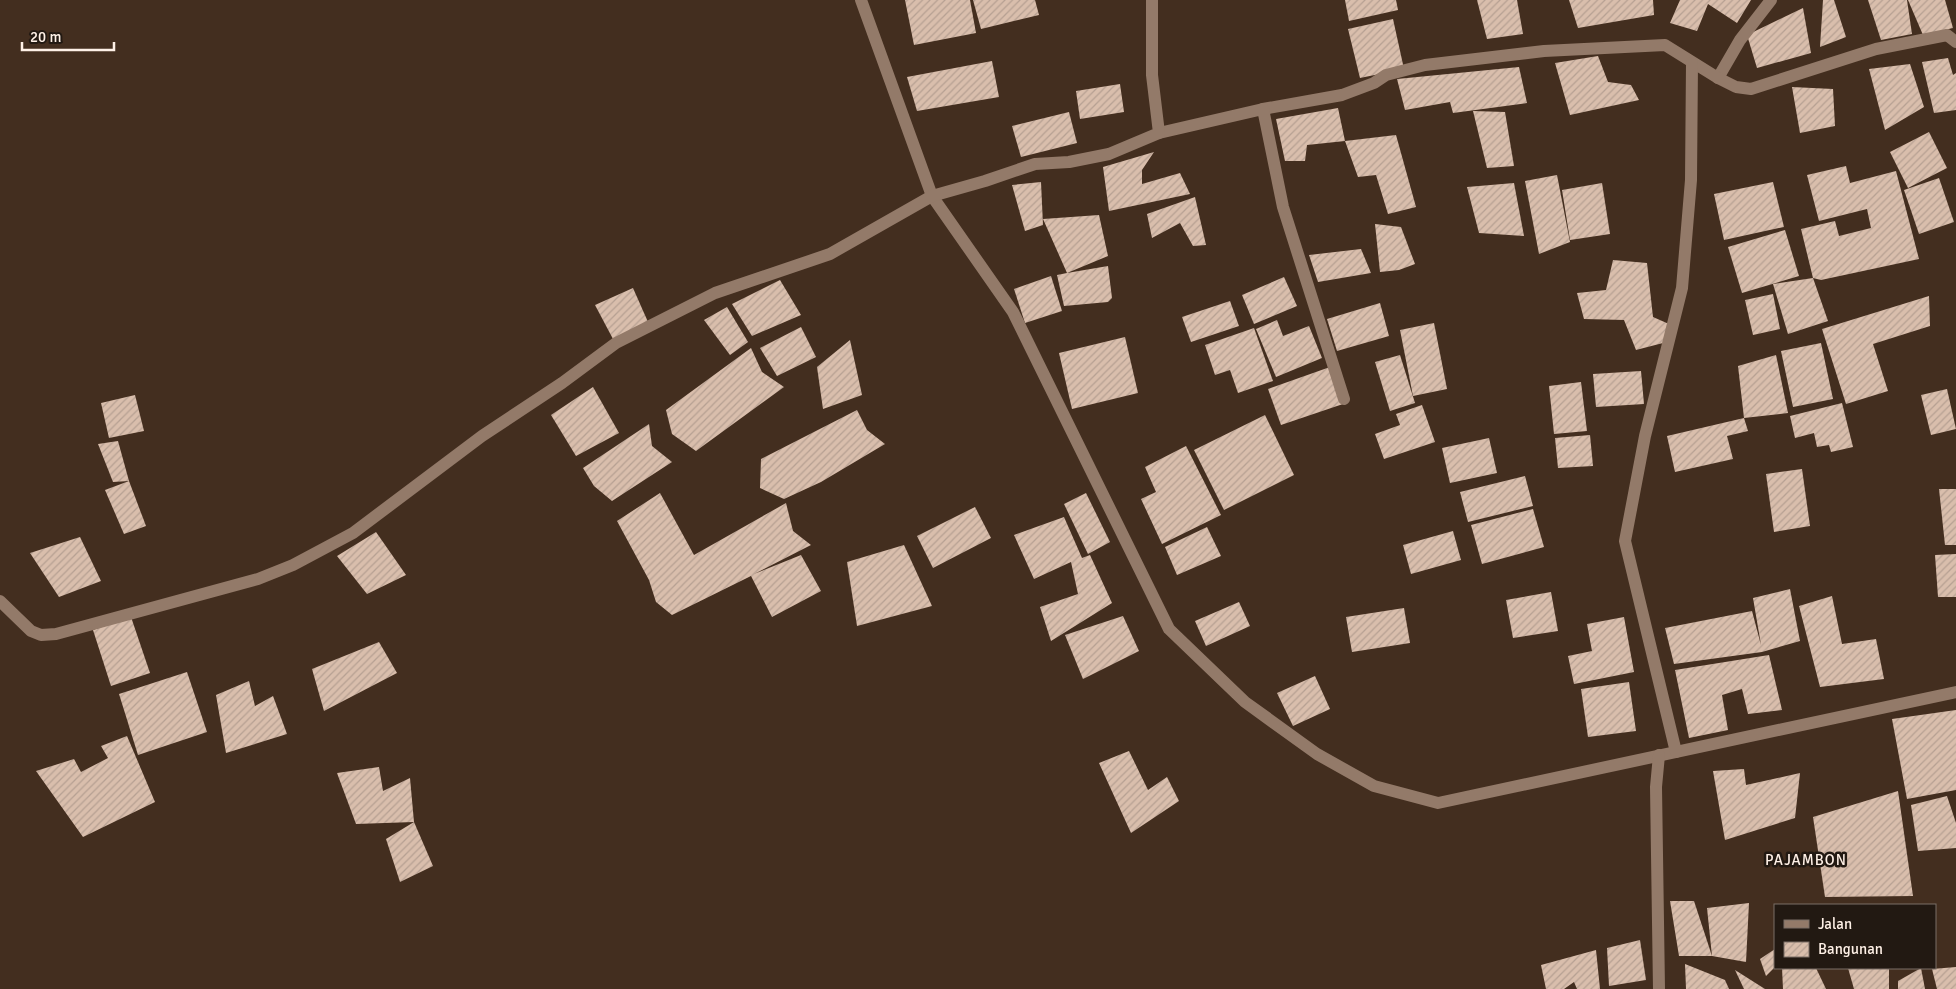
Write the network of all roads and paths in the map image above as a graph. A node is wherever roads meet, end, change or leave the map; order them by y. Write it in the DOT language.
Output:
graph roads {
  1 [pos="861,0"];
  2 [pos="1152,0"];
  3 [pos="1771,0"];
  4 [pos="1956,42"];
  5 [pos="1692,63"];
  6 [pos="1718,78"];
  7 [pos="1263,109"];
  8 [pos="1159,134"];
  9 [pos="932,196"];
  10 [pos="1344,399"];
  11 [pos="0,601"];
  12 [pos="1956,692"];
  13 [pos="1676,752"];
  14 [pos="1659,756"];
  15 [pos="1659,989"];
  1 -- 9 [label="street"];
  2 -- 8 [label="street"];
  3 -- 6 [label="street"];
  4 -- 6 [label="street"];
  5 -- 6 [label="street"];
  5 -- 7 [label="street"];
  5 -- 13 [label="street"];
  7 -- 8 [label="street"];
  7 -- 10 [label="street"];
  8 -- 9 [label="street"];
  9 -- 11 [label="street"];
  9 -- 14 [label="street"];
  12 -- 13 [label="street"];
  13 -- 14 [label="street"];
  14 -- 15 [label="street"];
}
